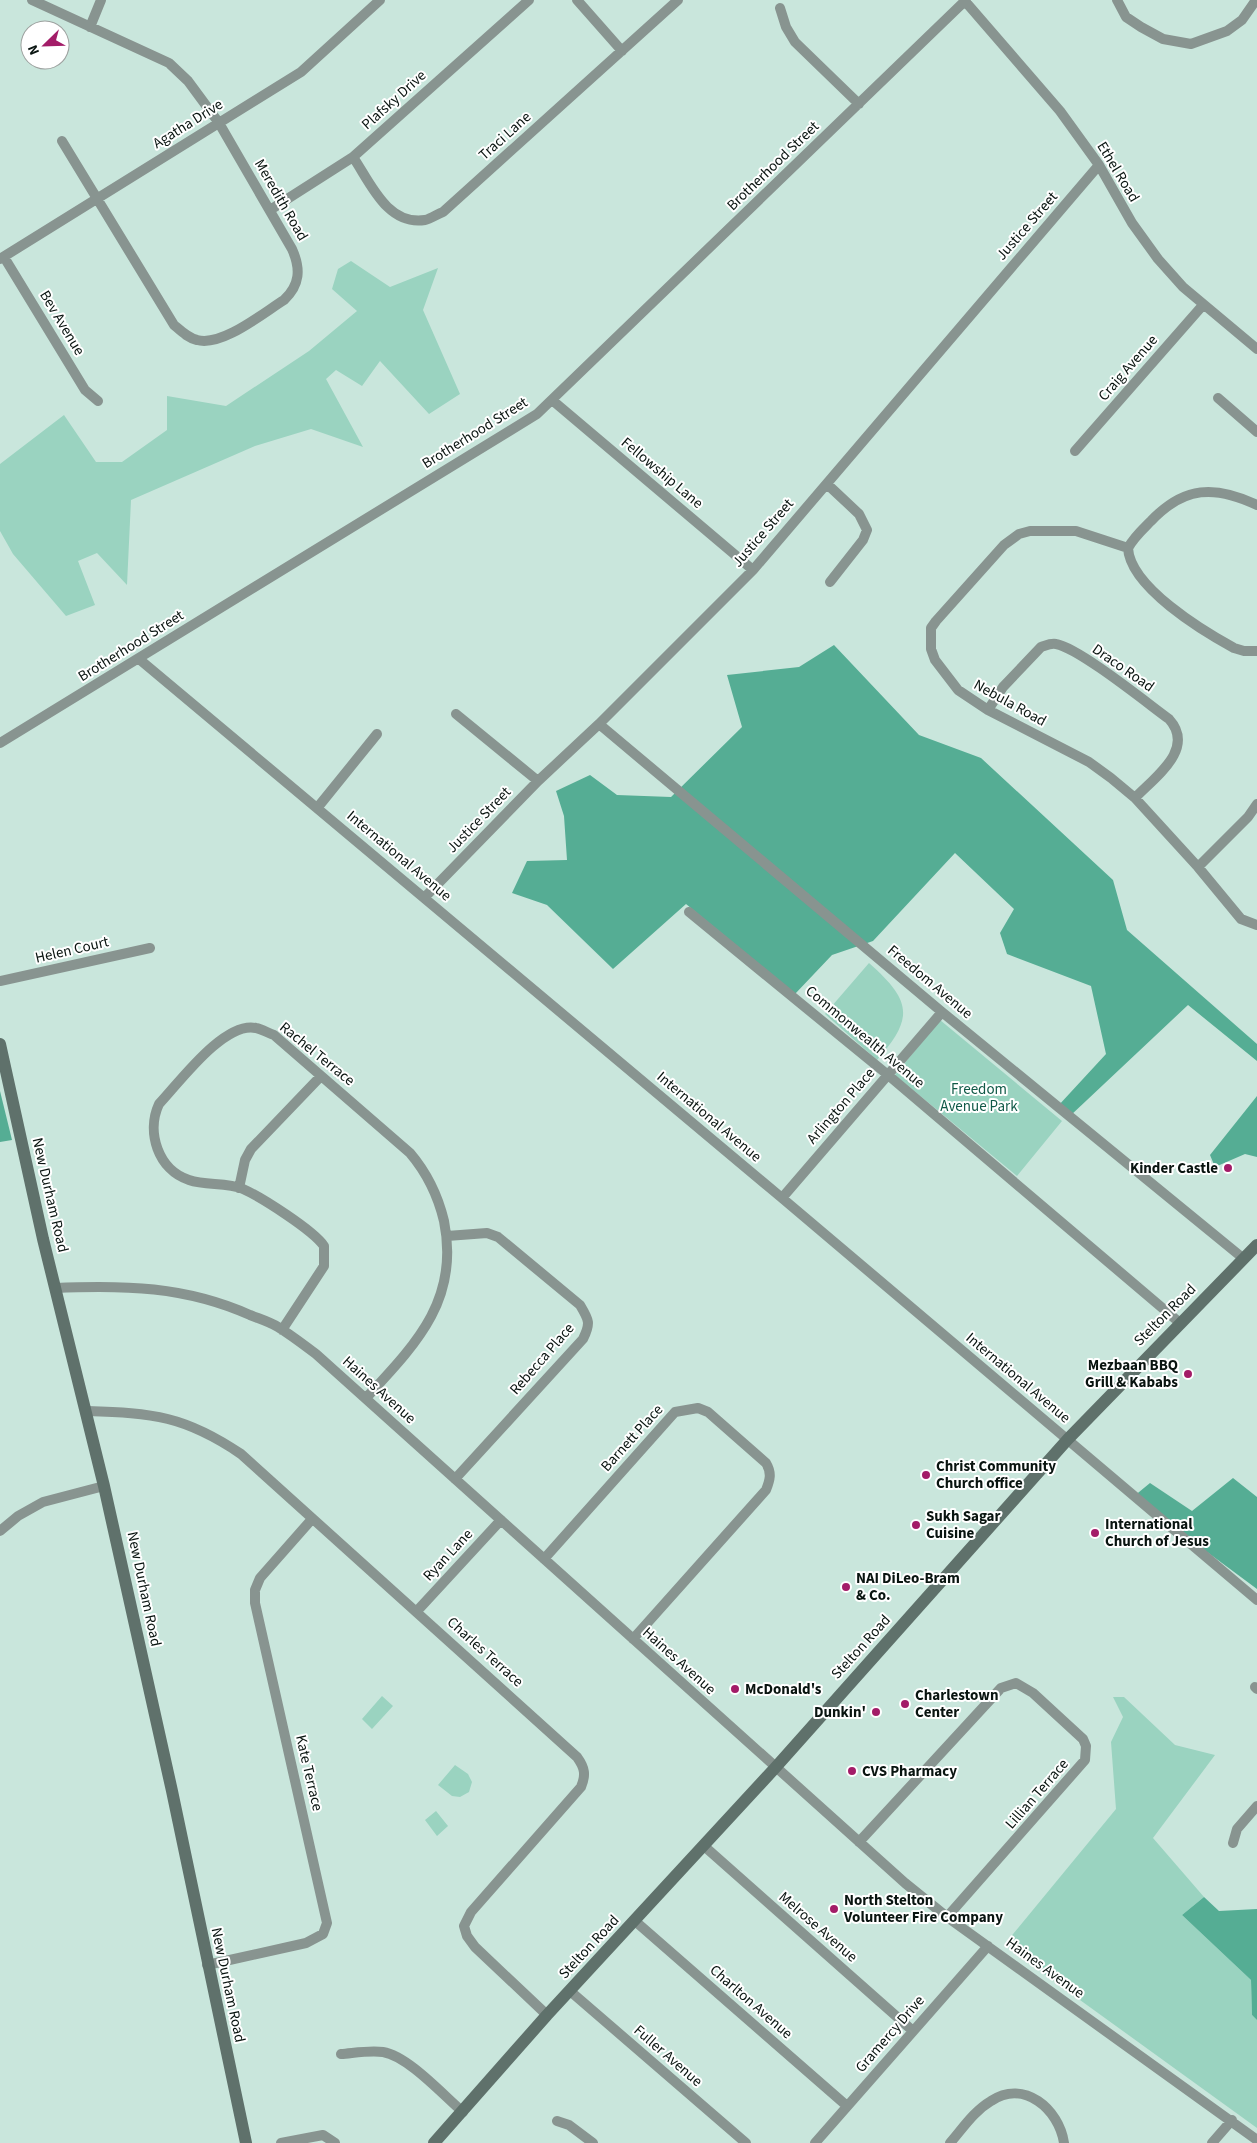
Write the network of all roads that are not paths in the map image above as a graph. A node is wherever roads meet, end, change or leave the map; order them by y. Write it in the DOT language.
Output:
graph roads {
  1 [pos="32,0"];
  2 [pos="101,0"];
  3 [pos="380,0"];
  4 [pos="529,0"];
  5 [pos="577,0"];
  6 [pos="678,0"];
  7 [pos="965,0"];
  8 [pos="1117,0"];
  9 [pos="1256,0"];
  10 [pos="780,8"];
  11 [pos="90,26"];
  12 [pos="622,51"];
  13 [pos="859,104"];
  14 [pos="218,123"];
  15 [pos="62,141"];
  16 [pos="352,157"];
  17 [pos="1099,165"];
  18 [pos="96,199"];
  19 [pos="270,210"];
  20 [pos="2,258"];
  21 [pos="1203,304"];
  22 [pos="1257,350"];
  23 [pos="1218,398"];
  24 [pos="552,400"];
  25 [pos="98,401"];
  26 [pos="1257,432"];
  27 [pos="1075,451"];
  28 [pos="826,484"];
  29 [pos="1257,504"];
  30 [pos="1128,548"];
  31 [pos="753,570"];
  32 [pos="830,582"];
  33 [pos="1257,651"];
  34 [pos="139,659"];
  35 [pos="988,710"];
  36 [pos="456,714"];
  37 [pos="599,724"];
  38 [pos="377,734"];
  39 [pos="0,743"];
  40 [pos="538,781"];
  41 [pos="1135,798"];
  42 [pos="1257,804"];
  43 [pos="318,807"];
  44 [pos="1198,867"];
  45 [pos="424,898"];
  46 [pos="689,912"];
  47 [pos="1257,925"];
  48 [pos="150,948"];
  49 [pos="0,981"];
  50 [pos="942,1012"];
  51 [pos="0,1044"];
  52 [pos="888,1075"];
  53 [pos="321,1076"];
  54 [pos="239,1188"];
  55 [pos="782,1198"];
  56 [pos="447,1236"];
  57 [pos="1257,1245"];
  58 [pos="1244,1259"];
  59 [pos="55,1288"];
  60 [pos="1180,1323"];
  61 [pos="282,1330"];
  62 [pos="366,1398"];
  63 [pos="87,1411"];
  64 [pos="1068,1439"];
  65 [pos="455,1479"];
  66 [pos="104,1486"];
  67 [pos="312,1519"];
  68 [pos="501,1520"];
  69 [pos="0,1531"];
  70 [pos="544,1559"];
  71 [pos="1257,1600"];
  72 [pos="417,1611"];
  73 [pos="633,1639"];
  74 [pos="775,1768"];
  75 [pos="1257,1806"];
  76 [pos="859,1842"];
  77 [pos="1233,1844"];
  78 [pos="704,1846"];
  79 [pos="947,1917"];
  80 [pos="635,1921"];
  81 [pos="988,1946"];
  82 [pos="207,1965"];
  83 [pos="570,1991"];
  84 [pos="547,2015"];
  85 [pos="913,2031"];
  86 [pos="340,2054"];
  87 [pos="847,2106"];
  88 [pos="462,2112"];
  89 [pos="1232,2120"];
  90 [pos="557,2121"];
  91 [pos="1257,2140"];
  92 [pos="438,2142"];
  93 [pos="246,2143"];
  94 [pos="281,2143"];
  95 [pos="335,2143"];
  96 [pos="593,2143"];
  97 [pos="746,2143"];
  98 [pos="815,2143"];
  99 [pos="950,2143"];
  100 [pos="1064,2143"];
  101 [pos="1212,2143"];
  1 -- 11 [label="street, Meredith Road"];
  2 -- 11 [label="street"];
  3 -- 14 [label="street, Agatha Drive"];
  4 -- 16 [label="street, Plafsky Drive"];
  5 -- 12 [label="street"];
  6 -- 12 [label="street, Traci Lane"];
  7 -- 13 [label="street, Brotherhood Street"];
  7 -- 17 [label="street, Ethel Road"];
  8 -- 9 [label="street"];
  10 -- 13 [label="street"];
  11 -- 14 [label="street, Meredith Road"];
  12 -- 16 [label="street, Traci Lane"];
  13 -- 24 [label="street, Brotherhood Street"];
  14 -- 18 [label="street, Agatha Drive"];
  14 -- 19 [label="street, Meredith Road"];
  15 -- 18 [label="street, Meredith Road"];
  16 -- 19 [label="street, Plafsky Drive"];
  17 -- 21 [label="street, Ethel Road"];
  17 -- 28 [label="street, Justice Street"];
  18 -- 19 [label="street, Meredith Road"];
  18 -- 20 [label="street, Agatha Drive"];
  20 -- 25 [label="street, Bev Avenue"];
  21 -- 22 [label="street, Ethel Road"];
  21 -- 27 [label="street, Craig Avenue"];
  23 -- 26 [label="street"];
  24 -- 31 [label="street, Fellowship Lane"];
  24 -- 34 [label="street, Brotherhood Street"];
  28 -- 31 [label="street, Justice Street"];
  28 -- 32 [label="street"];
  29 -- 30 [label="street"];
  30 -- 33 [label="street"];
  30 -- 35 [label="street, Nebula Road"];
  31 -- 37 [label="street, Justice Street"];
  34 -- 39 [label="street, Brotherhood Street"];
  34 -- 43 [label="street, International Avenue"];
  35 -- 41 [label="street, Nebula Road"];
  35 -- 41 [label="street, Draco Road"];
  36 -- 40 [label="street"];
  37 -- 40 [label="street, Justice Street"];
  37 -- 50 [label="street, Freedom Avenue"];
  38 -- 43 [label="street"];
  40 -- 45 [label="street, Justice Street"];
  41 -- 44 [label="street, Nebula Road"];
  42 -- 44 [label="street"];
  43 -- 45 [label="street, International Avenue"];
  44 -- 47 [label="street, Nebula Road"];
  45 -- 55 [label="street, International Avenue"];
  46 -- 52 [label="street, Commonwealth Avenue"];
  48 -- 49 [label="street, Helen Court"];
  50 -- 52 [label="street, Arlington Place"];
  50 -- 58 [label="street, Freedom Avenue"];
  51 -- 59 [label="main road, New Durham Road"];
  52 -- 55 [label="street, Arlington Place"];
  52 -- 60 [label="street, Commonwealth Avenue"];
  53 -- 54 [label="street"];
  53 -- 54 [label="street, Rachel Terrace"];
  53 -- 56 [label="street, Rachel Terrace"];
  54 -- 61 [label="street, Rachel Terrace"];
  55 -- 64 [label="street, International Avenue"];
  56 -- 62 [label="street, Rachel Terrace"];
  56 -- 65 [label="street, Rebecca Place"];
  57 -- 58 [label="main road, Stelton Road"];
  58 -- 60 [label="main road, Stelton Road"];
  59 -- 61 [label="street, Haines Avenue"];
  59 -- 63 [label="main road, New Durham Road"];
  60 -- 64 [label="main road, Stelton Road"];
  61 -- 62 [label="street, Haines Avenue"];
  62 -- 65 [label="street, Haines Avenue"];
  63 -- 66 [label="main road, New Durham Road"];
  63 -- 67 [label="street, Charles Terrace"];
  64 -- 71 [label="street, International Avenue"];
  64 -- 74 [label="main road, Stelton Road"];
  65 -- 68 [label="street, Haines Avenue"];
  66 -- 69 [label="street"];
  66 -- 82 [label="main road, New Durham Road"];
  67 -- 72 [label="street, Charles Terrace"];
  67 -- 82 [label="street, Kate Terrace"];
  68 -- 70 [label="street, Haines Avenue"];
  68 -- 72 [label="street, Ryan Lane"];
  70 -- 73 [label="street, Haines Avenue"];
  70 -- 73 [label="street, Barnett Place"];
  72 -- 84 [label="street, Charles Terrace"];
  73 -- 74 [label="street, Haines Avenue"];
  74 -- 76 [label="street, Haines Avenue"];
  74 -- 78 [label="main road, Stelton Road"];
  75 -- 77 [label="street"];
  76 -- 79 [label="street, Haines Avenue"];
  76 -- 79 [label="street, Lillian Terrace"];
  78 -- 80 [label="main road, Stelton Road"];
  78 -- 85 [label="street, Melrose Avenue"];
  79 -- 81 [label="street, Haines Avenue"];
  80 -- 83 [label="main road, Stelton Road"];
  80 -- 87 [label="street, Charlton Avenue"];
  81 -- 85 [label="street, Gramercy Drive"];
  81 -- 89 [label="street, Haines Avenue"];
  82 -- 93 [label="main road, New Durham Road"];
  83 -- 84 [label="main road, Stelton Road"];
  83 -- 97 [label="street, Fuller Avenue"];
  84 -- 88 [label="main road, Stelton Road"];
  85 -- 87 [label="street, Gramercy Drive"];
  86 -- 88 [label="street"];
  87 -- 98 [label="street, Gramercy Drive"];
  88 -- 92 [label="main road, Stelton Road"];
  89 -- 91 [label="street, Haines Avenue"];
  89 -- 101 [label="street"];
  90 -- 96 [label="street"];
  94 -- 95 [label="street"];
  99 -- 100 [label="street"];
}
